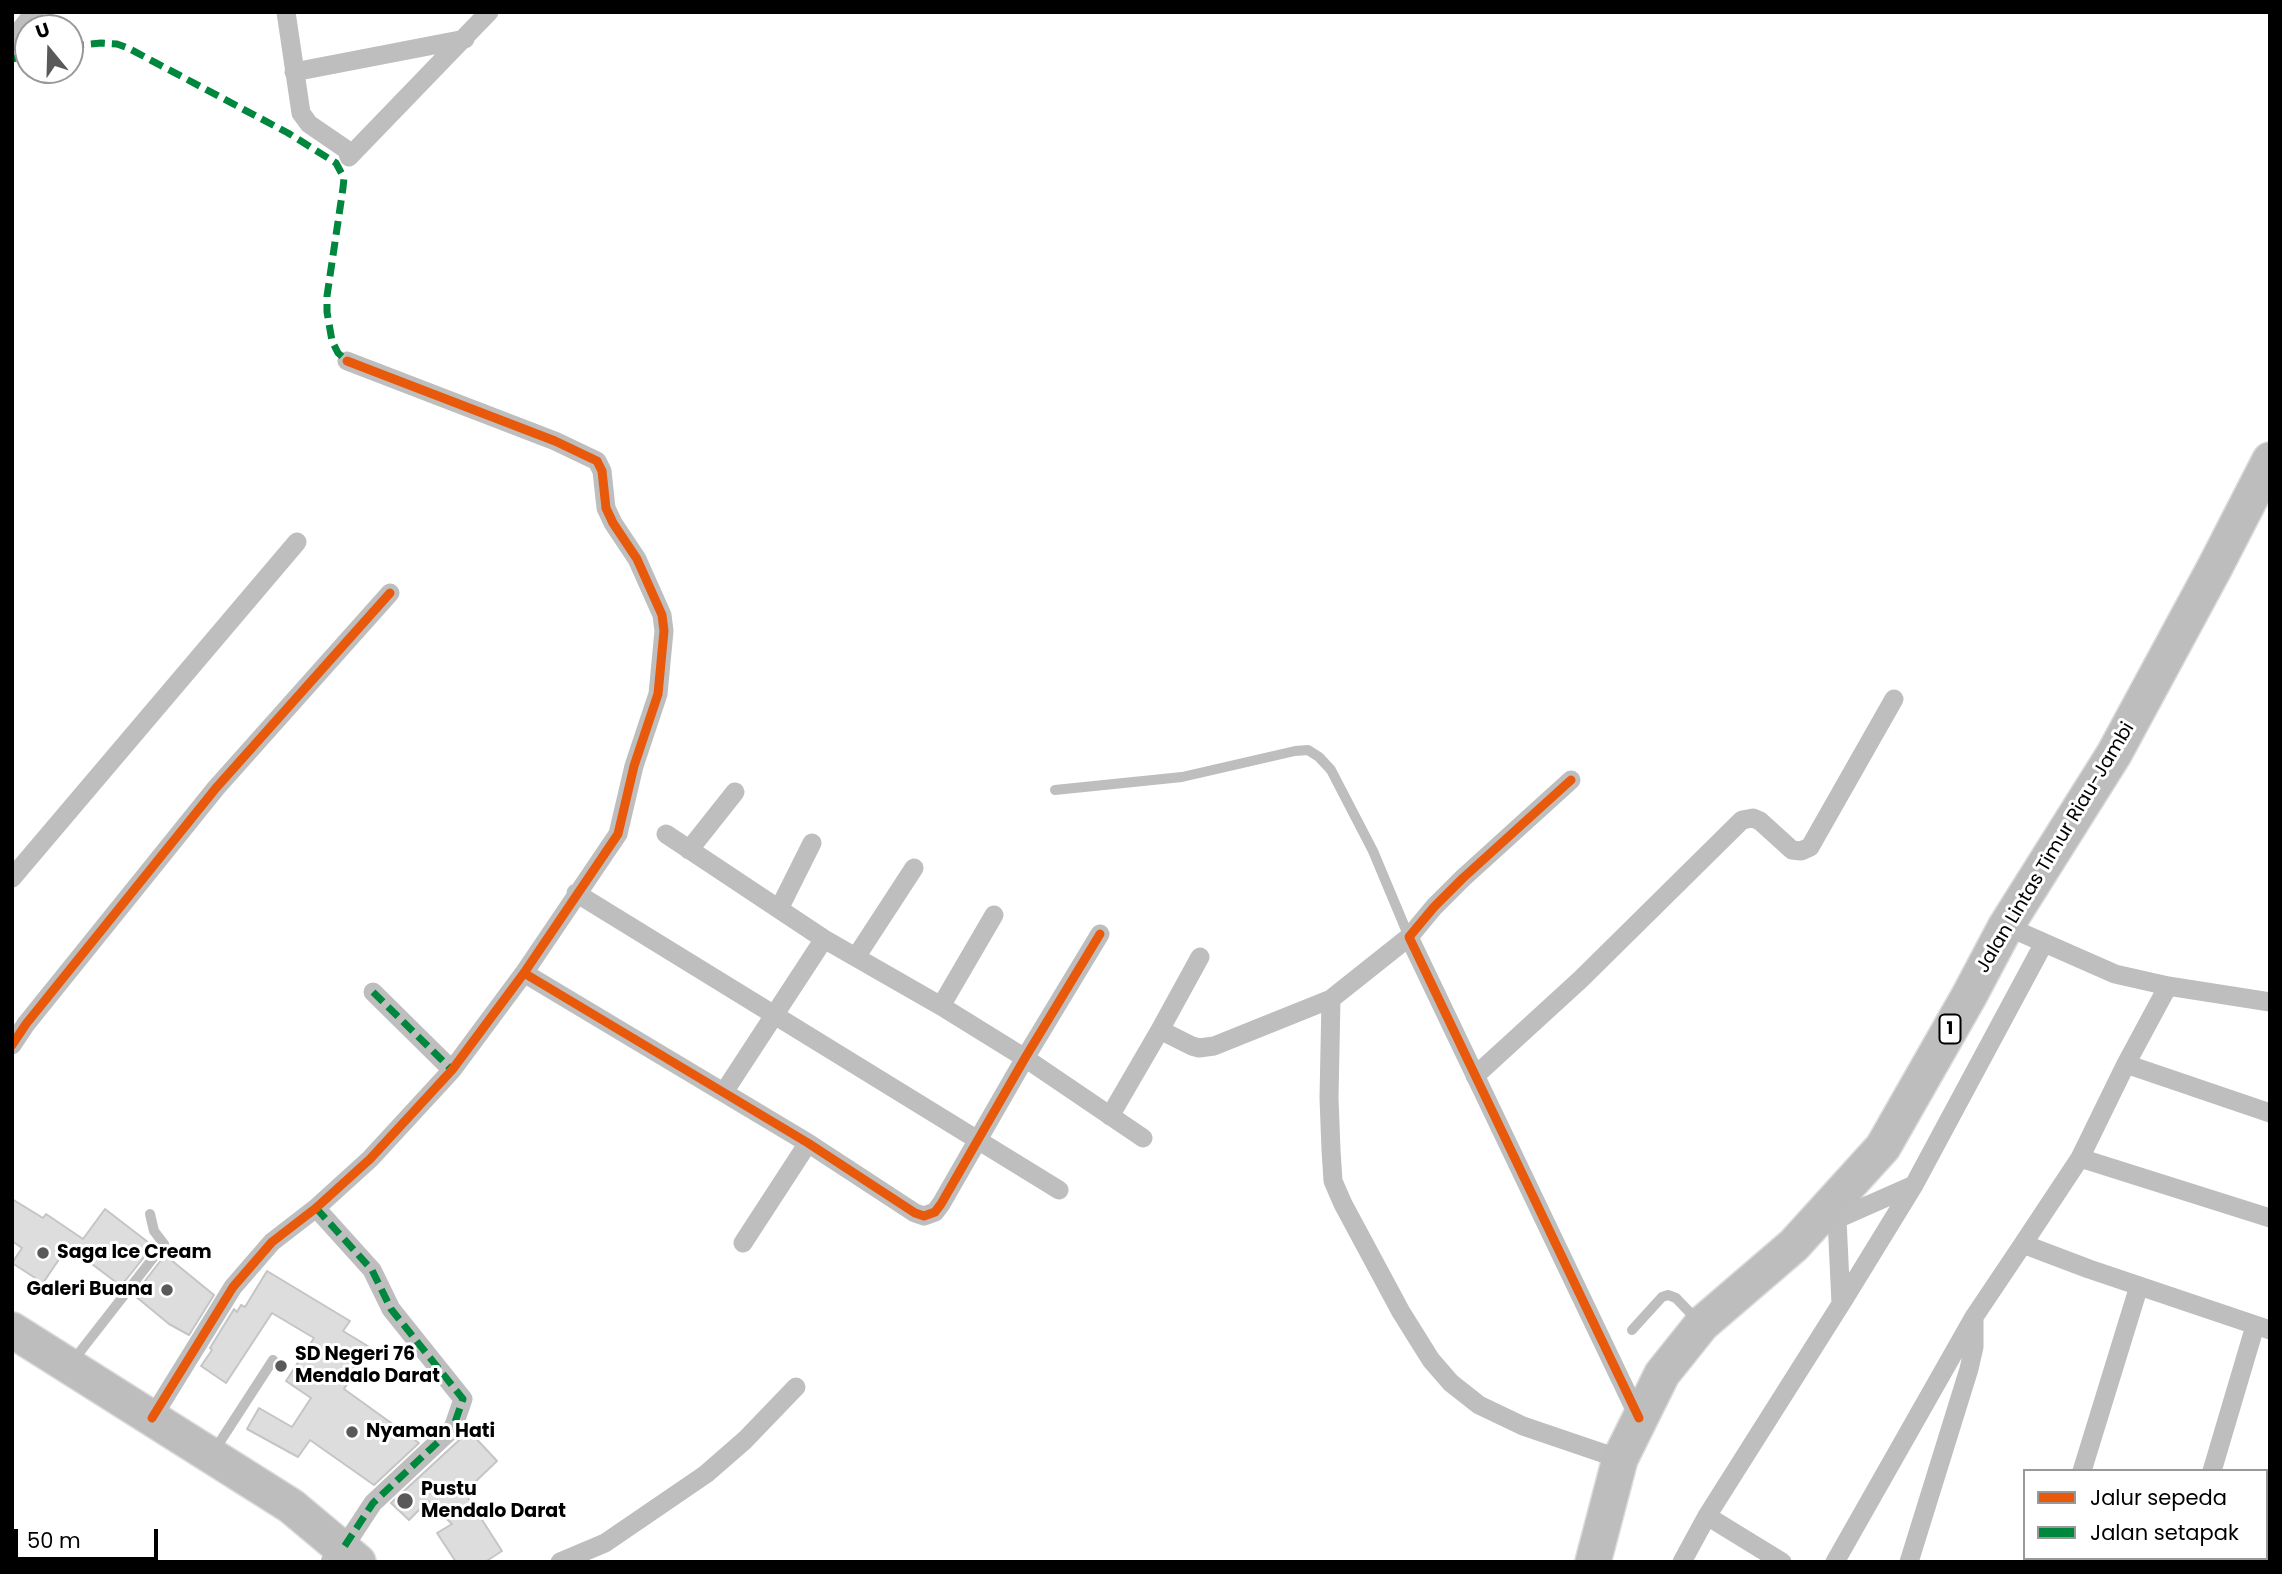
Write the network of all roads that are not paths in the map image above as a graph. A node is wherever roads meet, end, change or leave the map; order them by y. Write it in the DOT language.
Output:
graph roads {
  1 [pos="34,12"];
  2 [pos="286,12"];
  3 [pos="489,12"];
  4 [pos="465,39"];
  5 [pos="12,41"];
  6 [pos="294,72"];
  7 [pos="347,362"];
  8 [pos="2270,460"];
  9 [pos="297,542"];
  10 [pos="390,593"];
  11 [pos="1894,699"];
  12 [pos="1571,780"];
  13 [pos="1055,790"];
  14 [pos="735,792"];
  15 [pos="666,834"];
  16 [pos="812,844"];
  17 [pos="689,850"];
  18 [pos="914,869"];
  19 [pos="12,878"];
  20 [pos="576,893"];
  21 [pos="779,909"];
  22 [pos="994,915"];
  23 [pos="2006,926"];
  24 [pos="1100,934"];
  25 [pos="1409,937"];
  26 [pos="824,939"];
  27 [pos="2044,943"];
  28 [pos="856,957"];
  29 [pos="1200,957"];
  30 [pos="524,973"];
  31 [pos="2168,986"];
  32 [pos="373,992"];
  33 [pos="2268,997"];
  34 [pos="1331,999"];
  35 [pos="941,1006"];
  36 [pos="775,1014"];
  37 [pos="1160,1030"];
  38 [pos="12,1045"];
  39 [pos="1025,1058"];
  40 [pos="2126,1064"];
  41 [pos="452,1070"];
  42 [pos="1475,1076"];
  43 [pos="724,1092"];
  44 [pos="2270,1113"];
  45 [pos="1110,1116"];
  46 [pos="1143,1138"];
  47 [pos="978,1140"];
  48 [pos="808,1143"];
  49 [pos="2080,1158"];
  50 [pos="1914,1185"];
  51 [pos="1059,1190"];
  52 [pos="316,1208"];
  53 [pos="150,1214"];
  54 [pos="1832,1215"];
  55 [pos="2270,1219"];
  56 [pos="743,1243"];
  57 [pos="2023,1244"];
  58 [pos="2139,1286"];
  59 [pos="1841,1304"];
  60 [pos="1974,1317"];
  61 [pos="1702,1324"];
  62 [pos="2262,1328"];
  63 [pos="1632,1330"];
  64 [pos="12,1331"];
  65 [pos="273,1360"];
  66 [pos="69,1366"];
  67 [pos="796,1387"];
  68 [pos="152,1418"];
  69 [pos="1639,1418"];
  70 [pos="212,1455"];
  71 [pos="1620,1459"];
  72 [pos="2083,1469"];
  73 [pos="2213,1469"];
  74 [pos="1707,1516"];
  75 [pos="344,1557"];
  76 [pos="572,1560"];
  77 [pos="1592,1562"];
  78 [pos="1682,1562"];
  79 [pos="1782,1562"];
  80 [pos="1835,1562"];
  81 [pos="1909,1562"];
  1 -- 5 [label="street"];
  2 -- 6 [label="street"];
  3 -- 4 [label="street"];
  4 -- 6 [label="street"];
  4 -- 6 [label="street"];
  7 -- 20 [label="street"];
  8 -- 23 [label="highway, Jalan Lintas Timur Riau-Jambi / 1"];
  9 -- 19 [label="street"];
  10 -- 38 [label="street"];
  11 -- 42 [label="street"];
  12 -- 25 [label="street"];
  13 -- 25 [label="lane"];
  14 -- 17 [label="street"];
  15 -- 17 [label="street"];
  16 -- 21 [label="street"];
  17 -- 21 [label="street"];
  18 -- 28 [label="street"];
  20 -- 30 [label="street"];
  20 -- 36 [label="street"];
  21 -- 26 [label="street"];
  22 -- 35 [label="street"];
  23 -- 27 [label="street"];
  23 -- 54 [label="highway, Jalan Lintas Timur Riau-Jambi / 1"];
  24 -- 39 [label="street"];
  25 -- 34 [label="street"];
  25 -- 42 [label="street"];
  26 -- 28 [label="street"];
  26 -- 36 [label="street"];
  27 -- 31 [label="street"];
  27 -- 50 [label="street"];
  28 -- 35 [label="street"];
  29 -- 37 [label="street"];
  30 -- 41 [label="street"];
  30 -- 43 [label="street"];
  31 -- 33 [label="street"];
  31 -- 40 [label="street"];
  32 -- 41 [label="street"];
  34 -- 37 [label="street"];
  34 -- 71 [label="street"];
  35 -- 39 [label="street"];
  36 -- 43 [label="street"];
  36 -- 47 [label="street"];
  37 -- 45 [label="street"];
  39 -- 45 [label="street"];
  39 -- 47 [label="street"];
  40 -- 44 [label="street"];
  40 -- 49 [label="street"];
  41 -- 52 [label="street"];
  42 -- 69 [label="street"];
  43 -- 48 [label="street"];
  45 -- 46 [label="street"];
  47 -- 48 [label="street"];
  47 -- 51 [label="street"];
  48 -- 56 [label="street"];
  49 -- 55 [label="street"];
  49 -- 57 [label="street"];
  50 -- 54 [label="street"];
  50 -- 59 [label="street"];
  52 -- 68 [label="street"];
  52 -- 75 [label="street"];
  53 -- 66 [label="lane"];
  54 -- 59 [label="street"];
  54 -- 61 [label="highway, Jalan Lintas Timur Riau-Jambi / 1"];
  57 -- 58 [label="street"];
  57 -- 60 [label="street"];
  58 -- 62 [label="street"];
  58 -- 72 [label="street"];
  59 -- 74 [label="street"];
  60 -- 80 [label="street"];
  60 -- 81 [label="street"];
  61 -- 63 [label="lane"];
  61 -- 69 [label="highway, Jalan Lintas Timur Riau-Jambi / 1"];
  62 -- 73 [label="street"];
  64 -- 66 [label="highway"];
  65 -- 70 [label="lane"];
  66 -- 68 [label="highway"];
  67 -- 76 [label="street"];
  68 -- 70 [label="highway"];
  69 -- 71 [label="highway, Jalan Lintas Timur Riau-Jambi / 1"];
  70 -- 75 [label="highway"];
  71 -- 77 [label="highway, Jalan Lintas Timur Riau-Jambi / 1"];
  74 -- 78 [label="street"];
  74 -- 79 [label="street"];
}
